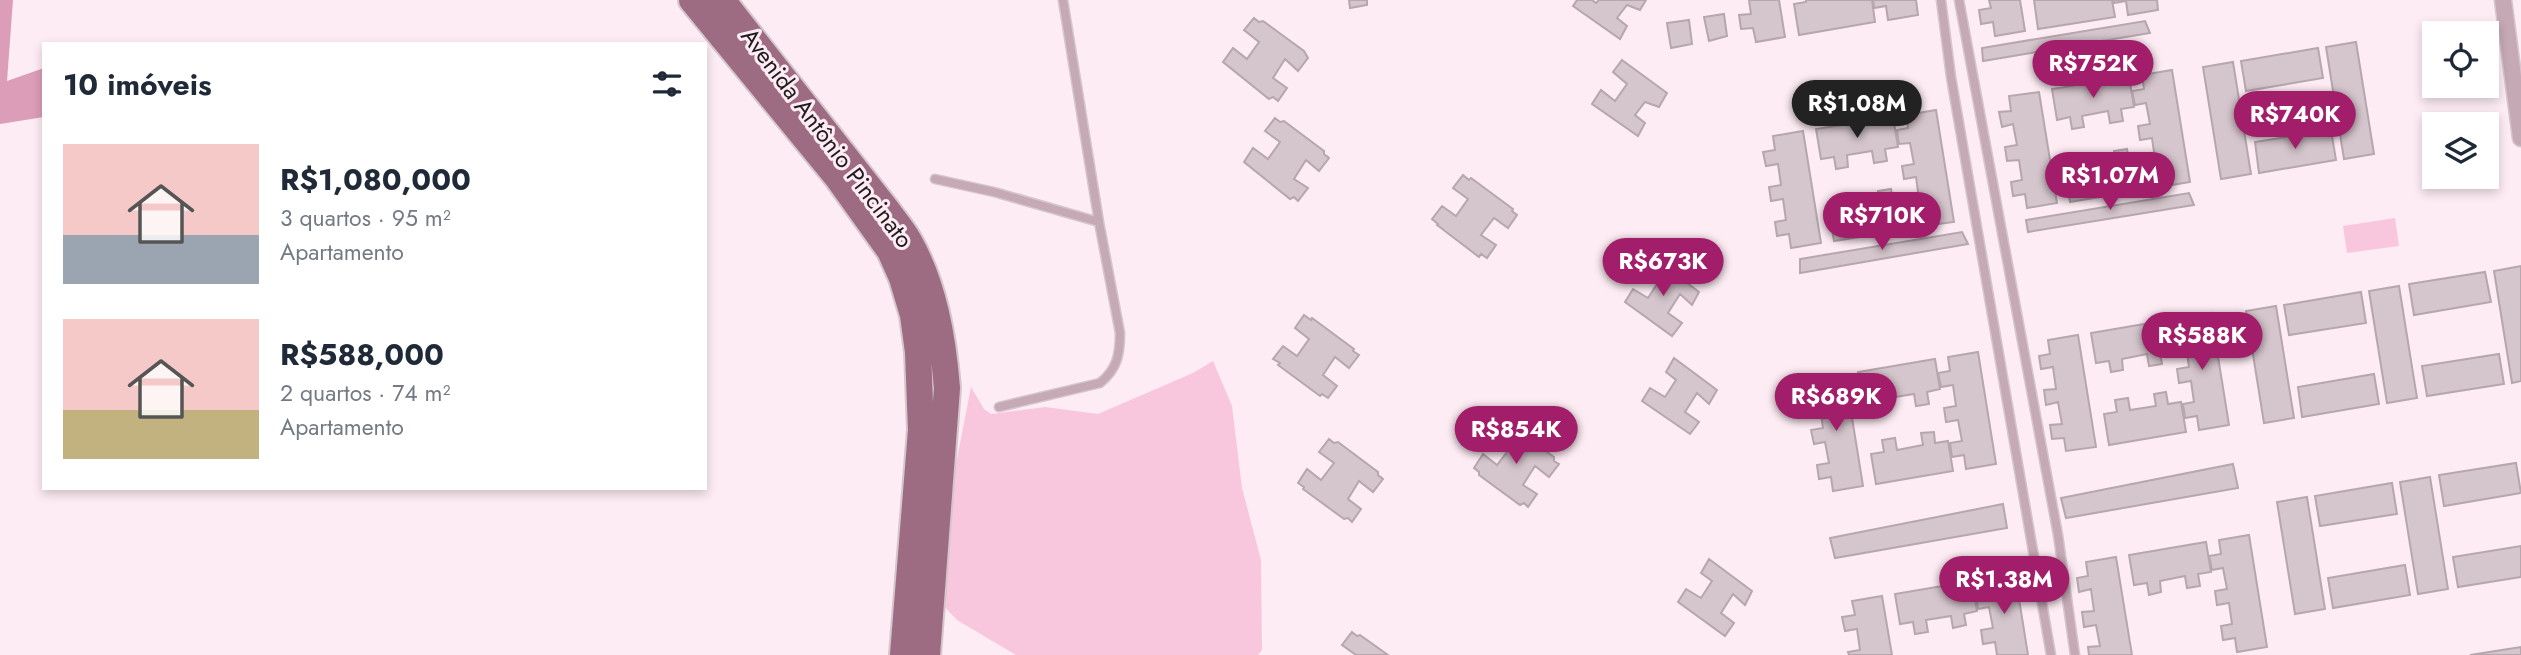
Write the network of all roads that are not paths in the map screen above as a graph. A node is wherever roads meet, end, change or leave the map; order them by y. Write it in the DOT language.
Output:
graph roads {
  1 [pos="692,0"];
  2 [pos="722,0"];
  3 [pos="1063,0"];
  4 [pos="1941,0"];
  5 [pos="1959,0"];
  6 [pos="2504,0"];
  7 [pos="2521,138"];
  8 [pos="935,178"];
  9 [pos="1099,222"];
  10 [pos="999,407"];
  11 [pos="904,655"];
  12 [pos="927,655"];
  13 [pos="2051,655"];
  14 [pos="2075,655"];
  1 -- 11 [label="main road, Avenida Antônio Pincinato"];
  2 -- 12 [label="main road, Avenida Antônio Pincinato"];
  3 -- 9 [label="lane"];
  4 -- 13 [label="lane"];
  5 -- 14 [label="lane"];
  6 -- 7 [label="street"];
  8 -- 9 [label="lane"];
  9 -- 10 [label="lane"];
}
